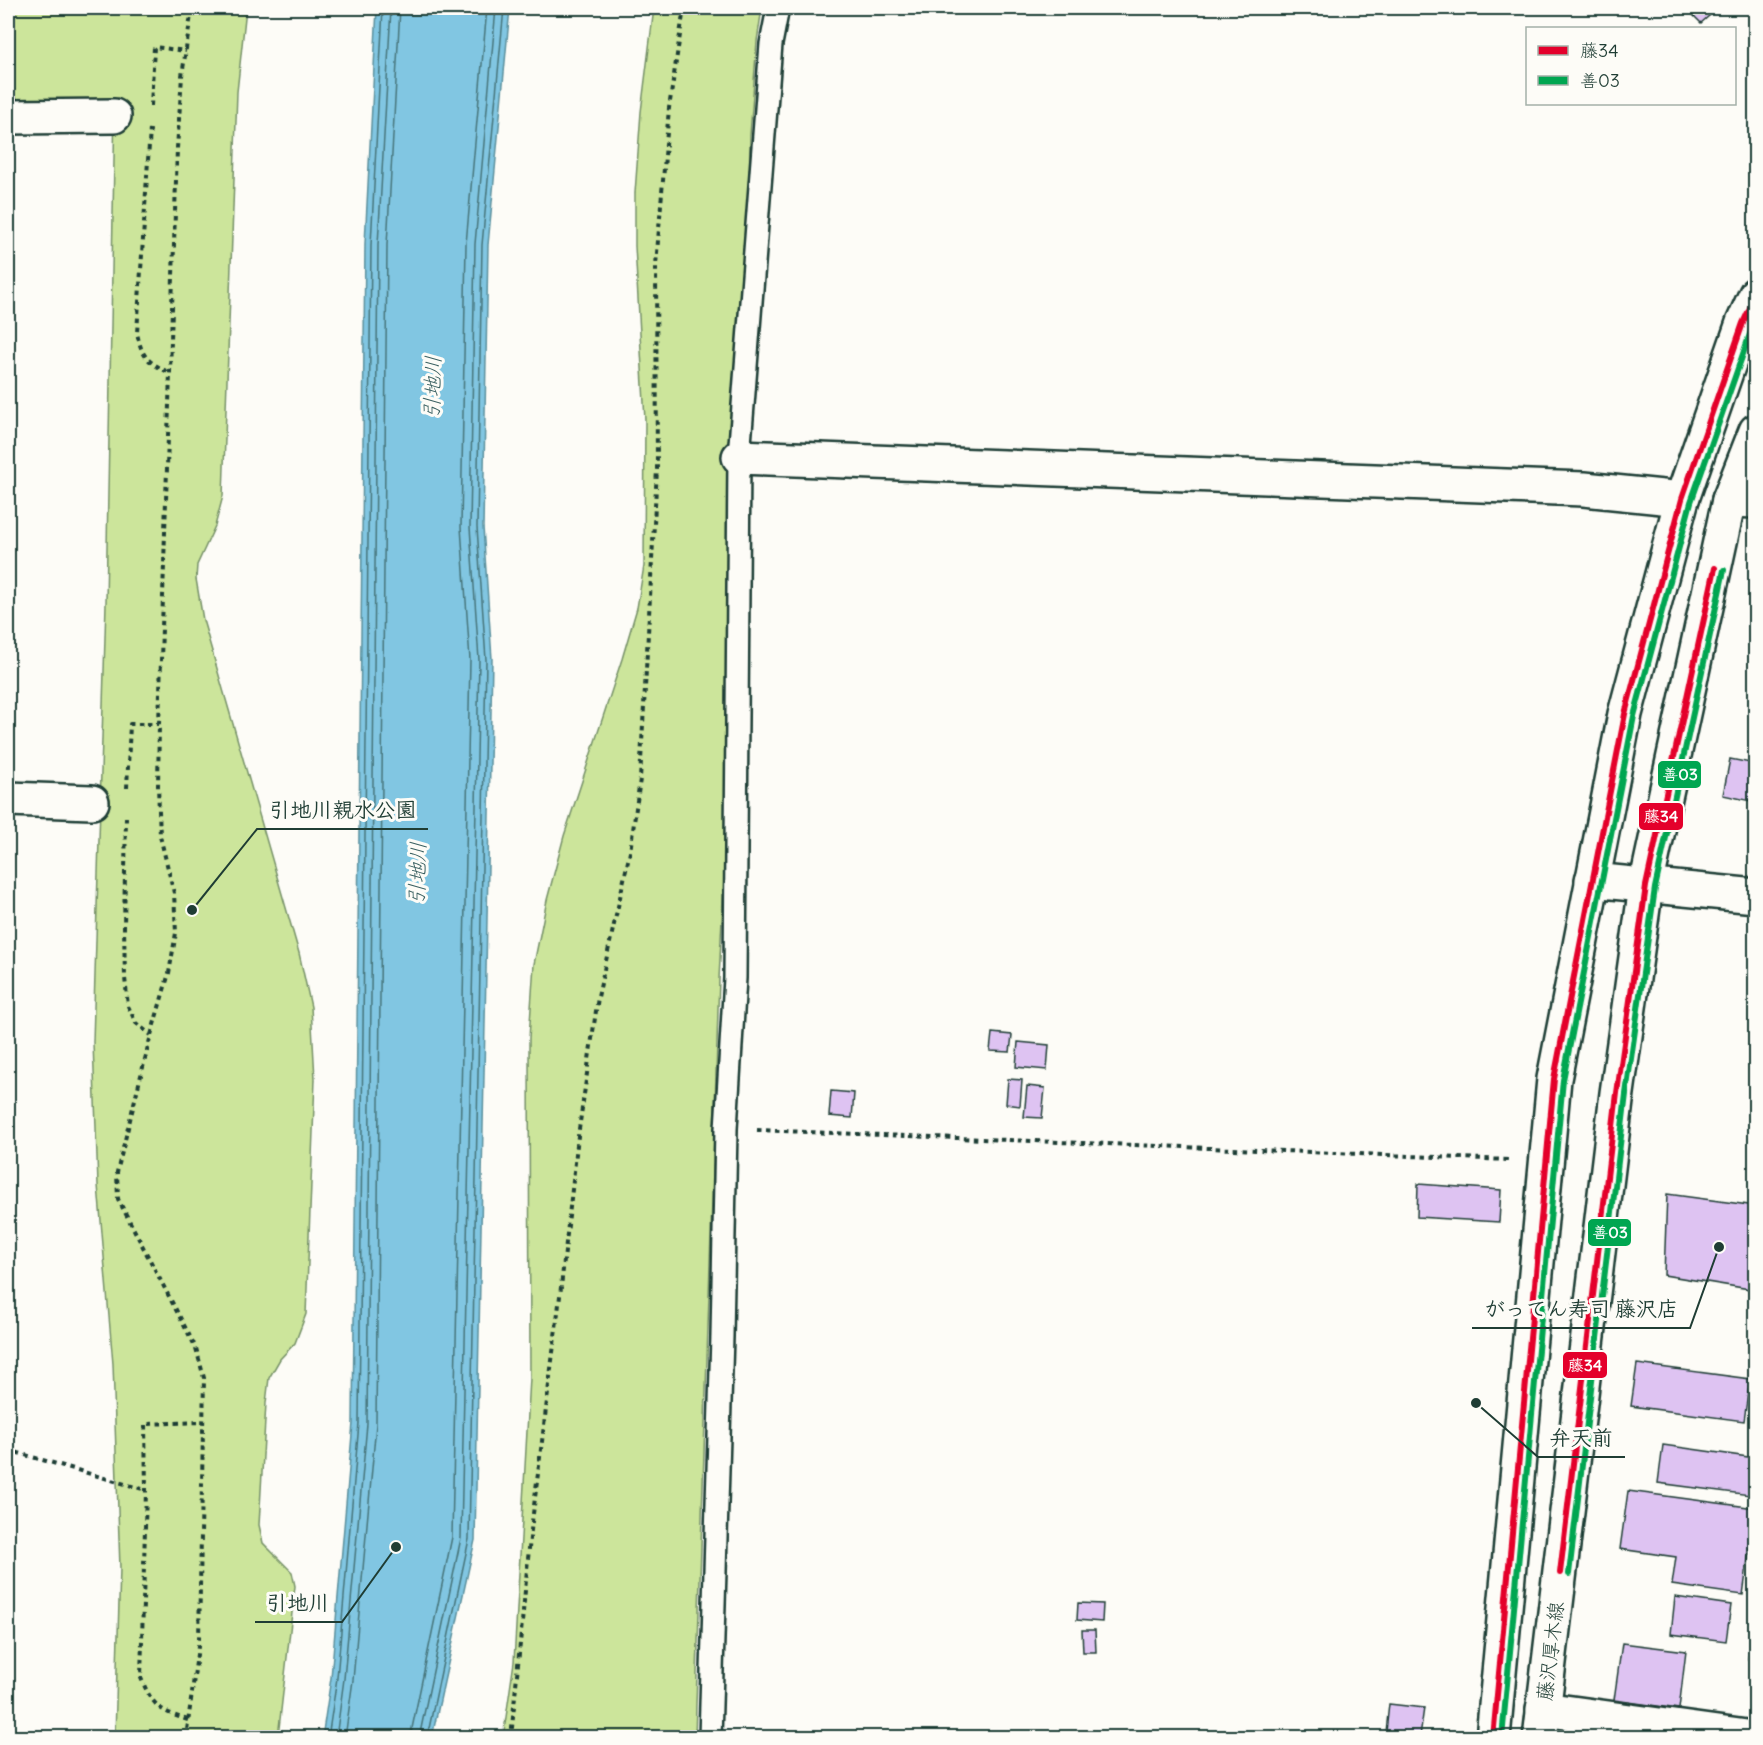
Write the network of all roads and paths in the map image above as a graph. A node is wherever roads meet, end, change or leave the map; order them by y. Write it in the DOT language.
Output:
graph roads {
  1 [pos="192,8"];
  2 [pos="684,8"];
  3 [pos="778,8"];
  4 [pos="186,51"];
  5 [pos="114,116"];
  6 [pos="151,116"];
  7 [pos="8,117"];
  8 [pos="150,127"];
  9 [pos="1755,294"];
  10 [pos="170,372"];
  11 [pos="1755,431"];
  12 [pos="739,457"];
  13 [pos="1682,499"];
  14 [pos="1742,501"];
  15 [pos="159,724"];
  16 [pos="127,793"];
  17 [pos="8,799"];
  18 [pos="92,802"];
  19 [pos="126,815"];
  20 [pos="1592,880"];
  21 [pos="1646,886"];
  22 [pos="1755,896"];
  23 [pos="152,1035"];
  24 [pos="726,1129"];
  25 [pos="1546,1162"];
  26 [pos="204,1422"];
  27 [pos="8,1450"];
  28 [pos="146,1490"];
  29 [pos="188,1720"];
  30 [pos="1542,1723"];
  31 [pos="186,1737"];
  32 [pos="511,1737"];
  33 [pos="710,1737"];
  34 [pos="1493,1737"];
  35 [pos="1754,1737"];
  1 -- 4 [label="path"];
  2 -- 32 [label="path"];
  3 -- 12 [label="lane"];
  4 -- 6 [label="path"];
  4 -- 10 [label="path"];
  5 -- 7 [label="main road"];
  8 -- 10 [label="path"];
  9 -- 13 [label="main road"];
  10 -- 15 [label="path"];
  11 -- 14 [label="main road, 藤沢厚木線"];
  12 -- 13 [label="main road"];
  12 -- 24 [label="lane"];
  13 -- 20 [label="main road"];
  14 -- 21 [label="main road, 藤沢厚木線"];
  15 -- 16 [label="path"];
  15 -- 23 [label="path"];
  17 -- 18 [label="main road"];
  19 -- 23 [label="path"];
  20 -- 21 [label="main road"];
  20 -- 25 [label="main road"];
  21 -- 22 [label="main road"];
  21 -- 30 [label="main road, 藤沢厚木線"];
  23 -- 26 [label="path"];
  24 -- 25 [label="path"];
  24 -- 33 [label="lane"];
  25 -- 34 [label="main road"];
  26 -- 28 [label="path"];
  26 -- 29 [label="path"];
  27 -- 28 [label="path"];
  28 -- 29 [label="path"];
  29 -- 31 [label="path"];
  30 -- 35 [label="main road"];
}
